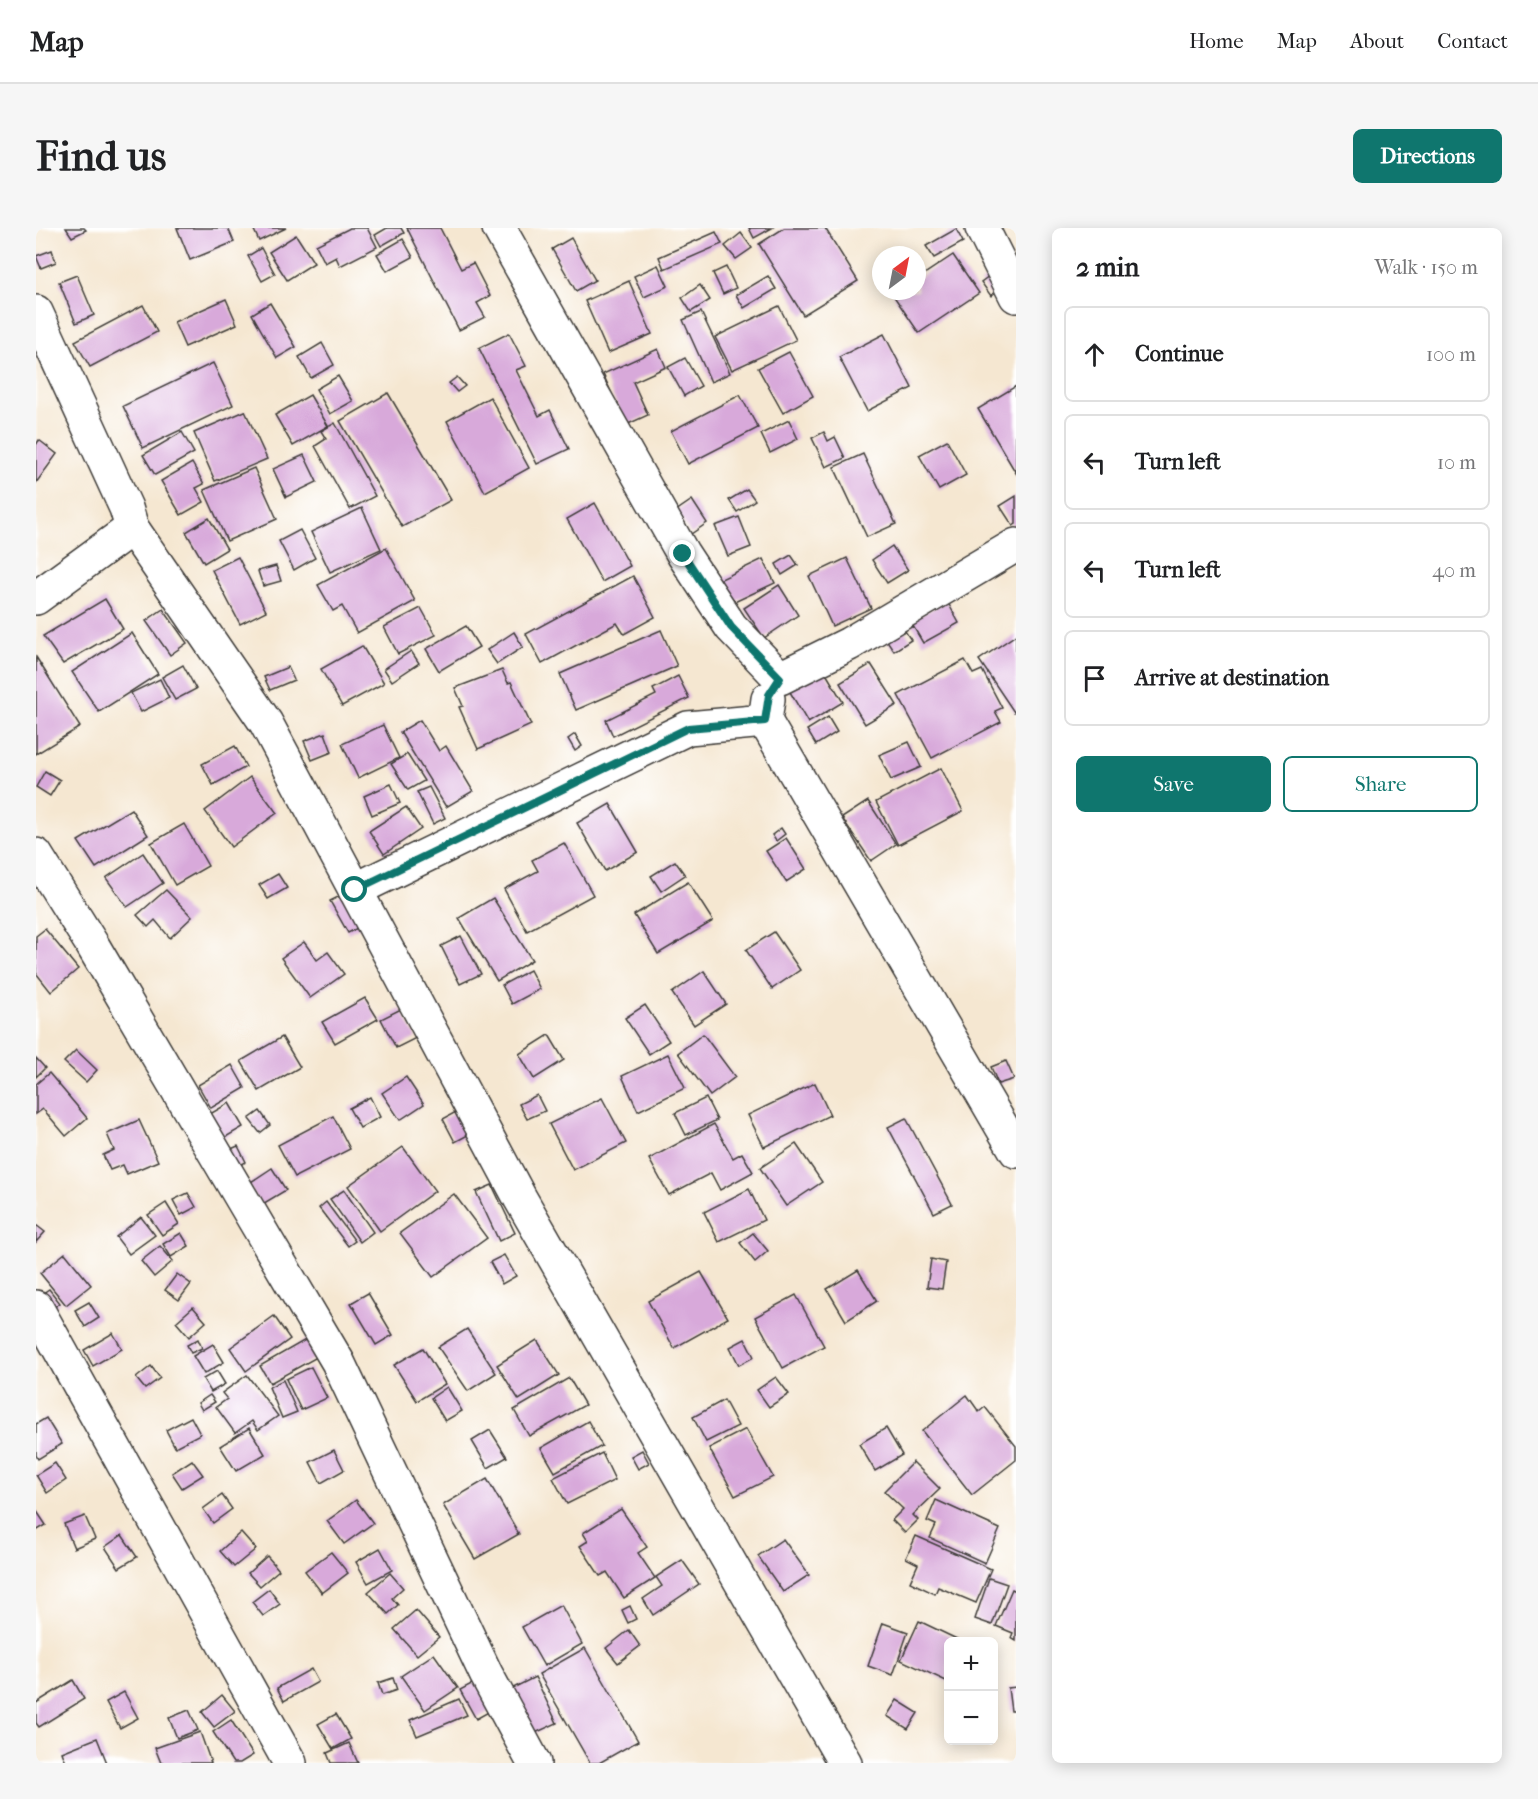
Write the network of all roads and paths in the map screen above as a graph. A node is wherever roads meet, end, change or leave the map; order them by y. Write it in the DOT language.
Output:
graph roads {
  1 [pos="499,228"];
  2 [pos="982,228"];
  3 [pos="1016,296"];
  4 [pos="36,312"];
  5 [pos="132,528"];
  6 [pos="1016,545"];
  7 [pos="42,588"];
  8 [pos="780,678"];
  9 [pos="765,721"];
  10 [pos="36,855"];
  11 [pos="355,890"];
  12 [pos="1016,1151"];
  13 [pos="36,1307"];
  14 [pos="290,1763"];
  15 [pos="534,1763"];
  16 [pos="845,1763"];
  1 -- 8 [label="street"];
  2 -- 3 [label="street"];
  4 -- 5 [label="street"];
  5 -- 7 [label="street"];
  5 -- 11 [label="street"];
  6 -- 8 [label="street"];
  8 -- 9 [label="street"];
  9 -- 11 [label="street"];
  9 -- 12 [label="street"];
  10 -- 15 [label="street"];
  11 -- 16 [label="street"];
  13 -- 14 [label="street"];
}
